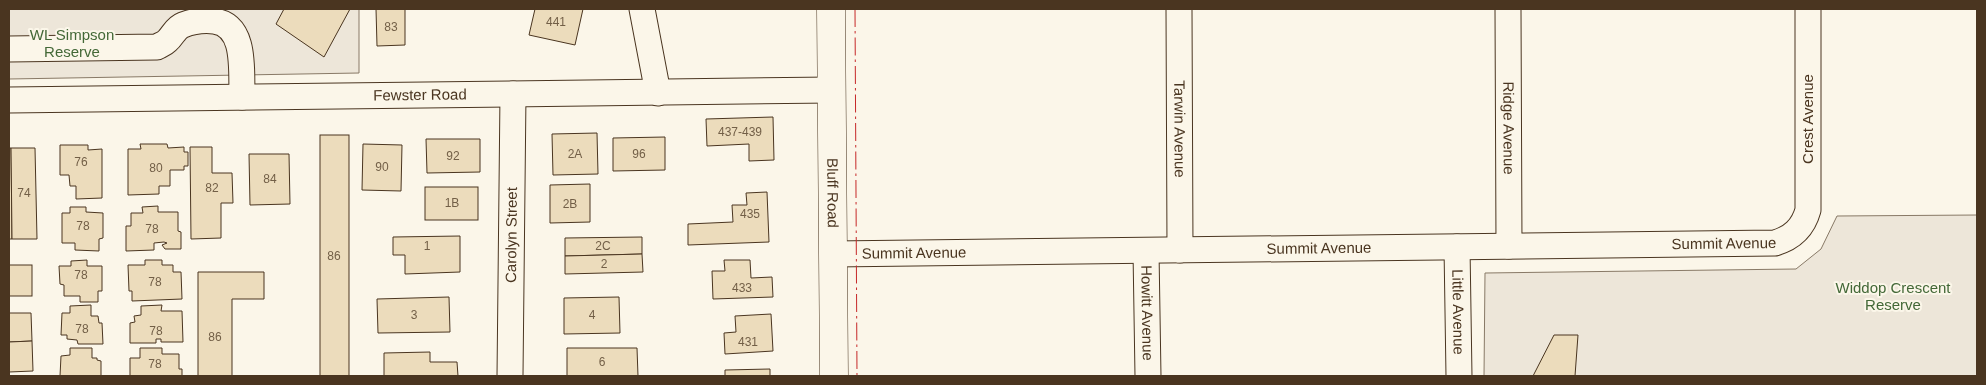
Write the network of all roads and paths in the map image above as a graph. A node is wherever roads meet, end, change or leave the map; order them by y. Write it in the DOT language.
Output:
graph roads {
  1 [pos="642,9"];
  2 [pos="831,9"];
  3 [pos="1179,9"];
  4 [pos="1508,9"];
  5 [pos="1808,9"];
  6 [pos="9,49"];
  7 [pos="832,90"];
  8 [pos="658,93"];
  9 [pos="513,94"];
  10 [pos="242,97"];
  11 [pos="9,100"];
  12 [pos="1800,228"];
  13 [pos="1509,246"];
  14 [pos="1457,247"];
  15 [pos="1180,250"];
  16 [pos="1146,251"];
  17 [pos="833,254"];
  18 [pos="510,376"];
  19 [pos="834,376"];
  20 [pos="1148,376"];
  21 [pos="1459,376"];
  1 -- 8 [label="street"];
  2 -- 7 [label="main road, Bluff Road"];
  3 -- 15 [label="street, Tarwin Avenue"];
  4 -- 13 [label="street, Ridge Avenue"];
  5 -- 12 [label="street, Crest Avenue"];
  6 -- 10 [label="street"];
  7 -- 8 [label="street, Fewster Road"];
  7 -- 17 [label="main road, Bluff Road"];
  8 -- 9 [label="street, Fewster Road"];
  9 -- 10 [label="street, Fewster Road"];
  9 -- 18 [label="street, Carolyn Street"];
  10 -- 11 [label="street, Fewster Road"];
  12 -- 13 [label="street, Summit Avenue"];
  13 -- 14 [label="street, Summit Avenue"];
  14 -- 15 [label="street, Summit Avenue"];
  14 -- 21 [label="street, Little Avenue"];
  15 -- 16 [label="street, Summit Avenue"];
  16 -- 17 [label="street, Summit Avenue"];
  16 -- 20 [label="street, Howitt Avenue"];
  17 -- 19 [label="main road, Bluff Road"];
}
